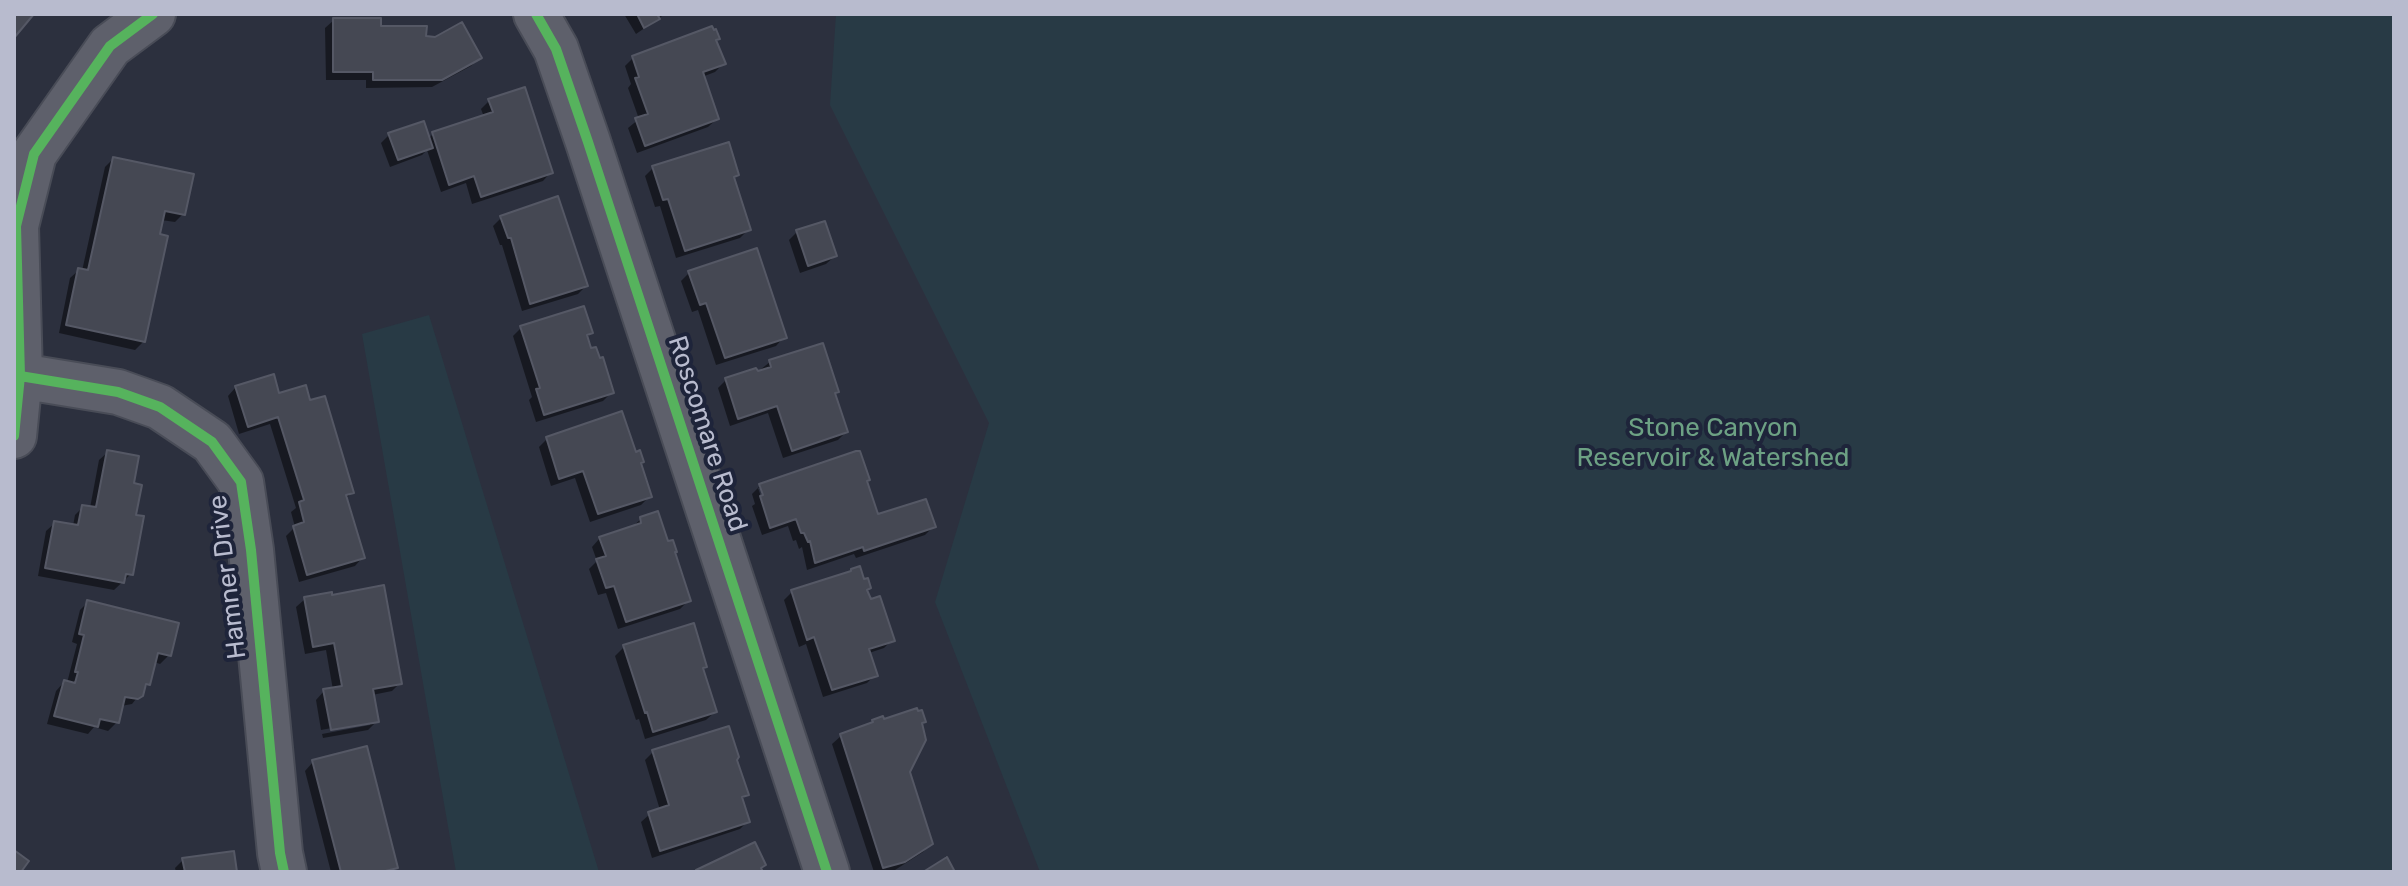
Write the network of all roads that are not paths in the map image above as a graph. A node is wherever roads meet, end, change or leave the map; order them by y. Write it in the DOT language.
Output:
graph roads {
  1 [pos="153,14"];
  2 [pos="536,14"];
  3 [pos="20,376"];
  4 [pos="14,436"];
  5 [pos="284,872"];
  6 [pos="827,872"];
  1 -- 3 [label="street"];
  2 -- 6 [label="street, Roscomare Road"];
  3 -- 4 [label="street"];
  3 -- 5 [label="street, Hamner Drive"];
}
